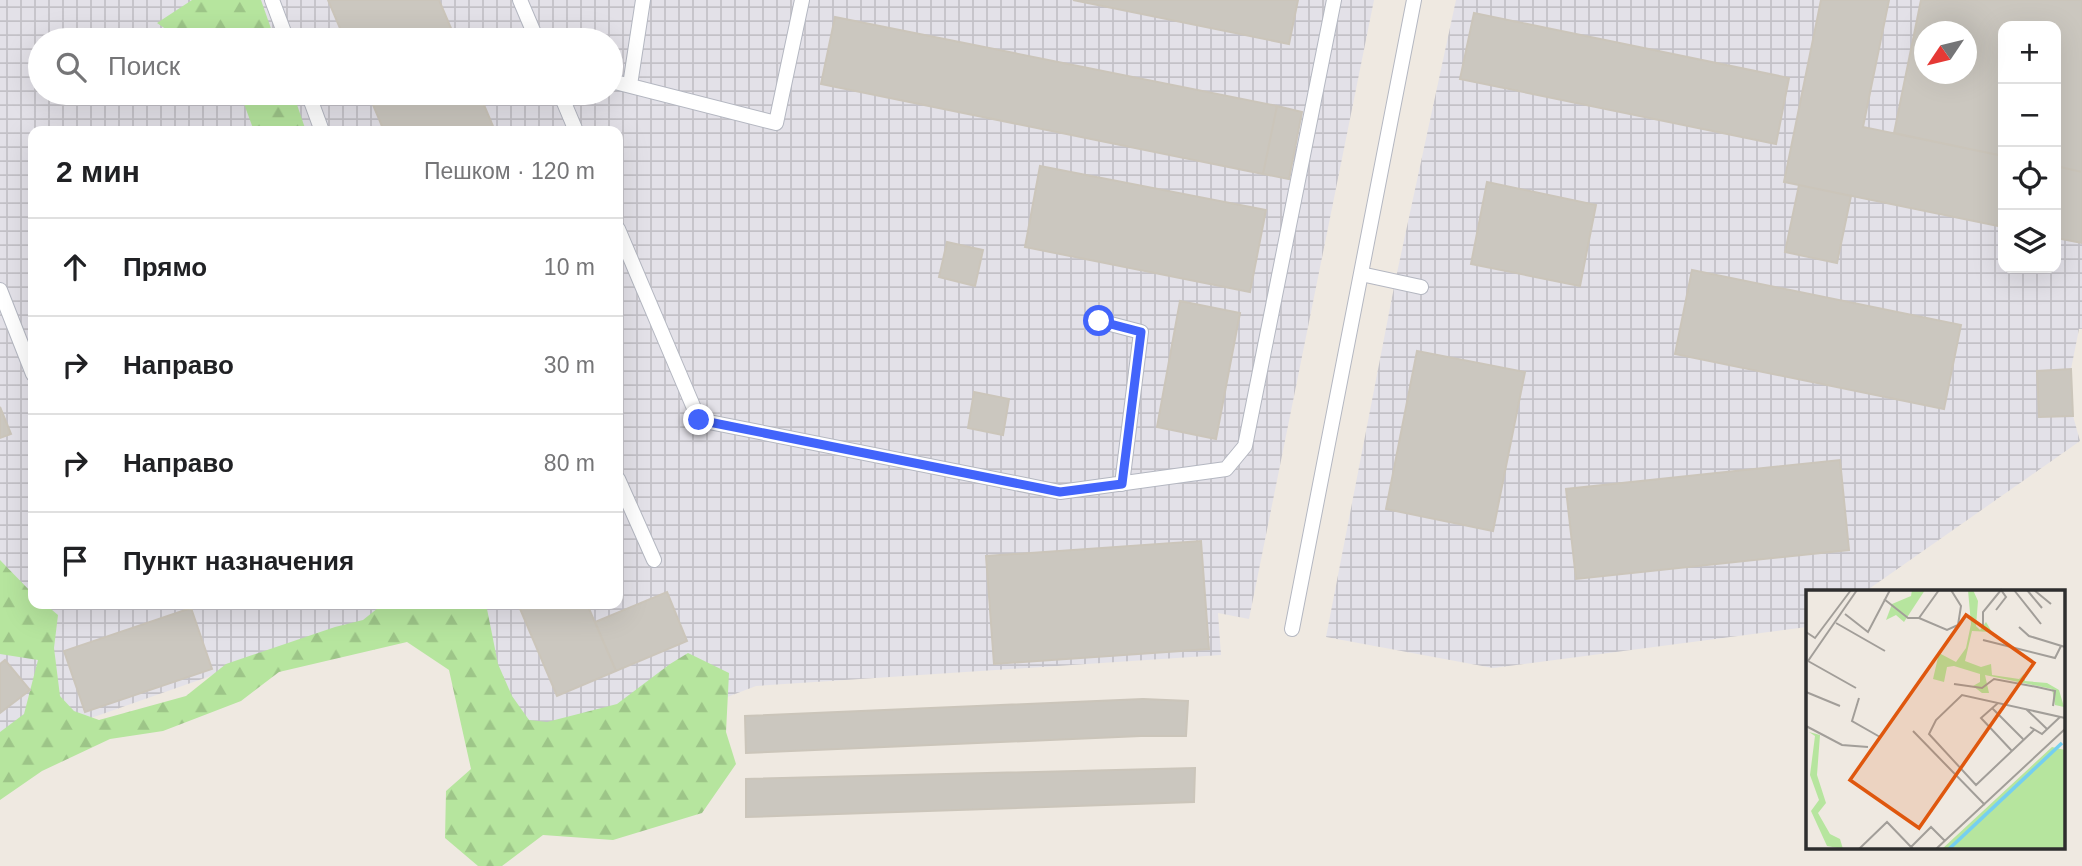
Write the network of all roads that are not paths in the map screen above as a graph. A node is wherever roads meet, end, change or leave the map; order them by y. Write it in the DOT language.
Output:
graph roads {
  1 [pos="272,0"];
  2 [pos="520,0"];
  3 [pos="643,0"];
  4 [pos="802,0"];
  5 [pos="1334,0"];
  6 [pos="1414,0"];
  7 [pos="282,28"];
  8 [pos="532,28"];
  9 [pos="623,84"];
  10 [pos="630,85"];
  11 [pos="312,105"];
  12 [pos="565,105"];
  13 [pos="320,126"];
  14 [pos="574,126"];
  15 [pos="623,241"];
  16 [pos="1361,274"];
  17 [pos="1421,287"];
  18 [pos="0,290"];
  19 [pos="1099,321"];
  20 [pos="28,361"];
  21 [pos="1122,484"];
  22 [pos="623,490"];
  23 [pos="654,560"];
  24 [pos="1292,629"];
  1 -- 7 [label="lane"];
  2 -- 8 [label="lane"];
  3 -- 10 [label="lane"];
  4 -- 10 [label="lane"];
  5 -- 21 [label="lane"];
  6 -- 16 [label="lane"];
  9 -- 10 [label="lane"];
  11 -- 13 [label="lane"];
  12 -- 14 [label="lane"];
  15 -- 21 [label="lane"];
  16 -- 17 [label="lane"];
  16 -- 24 [label="lane"];
  18 -- 20 [label="lane"];
  19 -- 21 [label="lane"];
  22 -- 23 [label="lane"];
}
